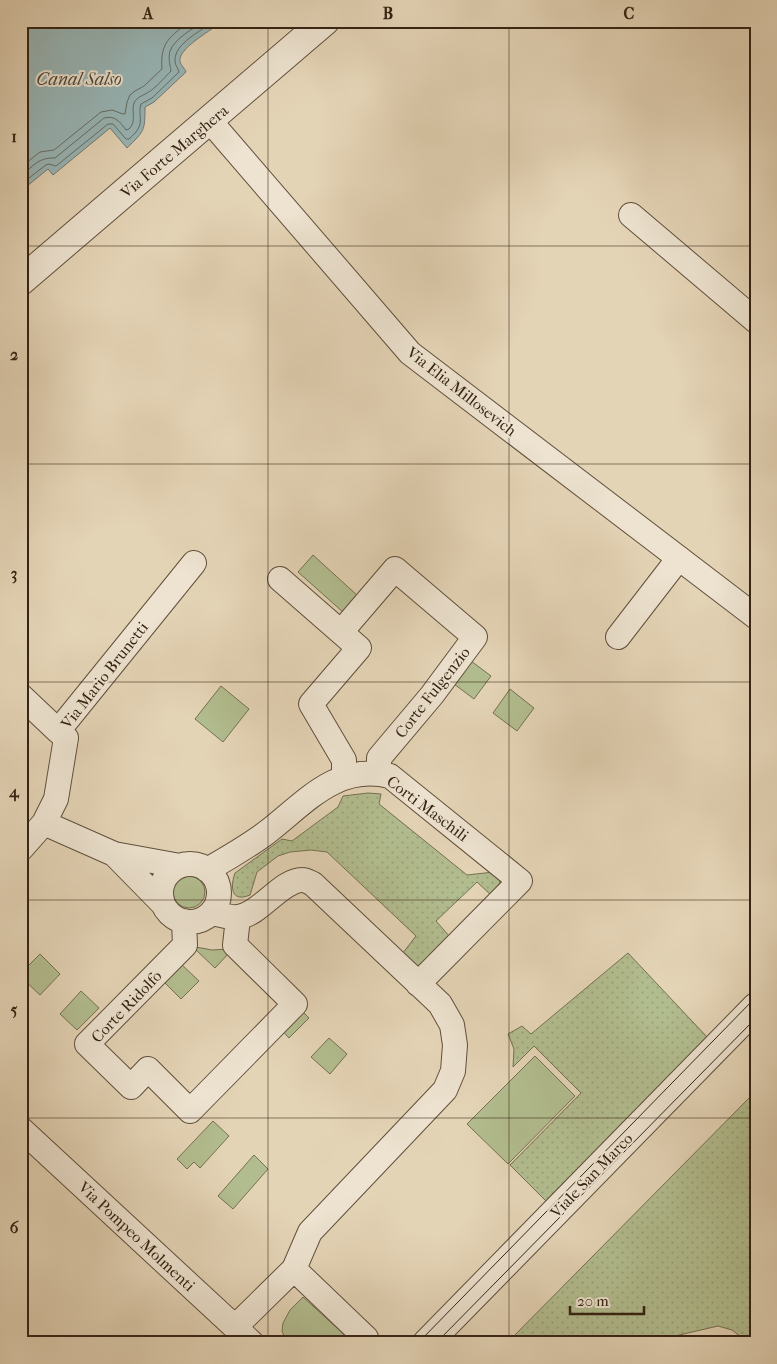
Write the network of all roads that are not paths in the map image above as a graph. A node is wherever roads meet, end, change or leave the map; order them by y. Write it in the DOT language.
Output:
graph roads {
  1 [pos="325,21"];
  2 [pos="210,121"];
  3 [pos="630,215"];
  4 [pos="21,281"];
  5 [pos="756,321"];
  6 [pos="679,558"];
  7 [pos="194,563"];
  8 [pos="280,579"];
  9 [pos="756,617"];
  10 [pos="341,632"];
  11 [pos="618,637"];
  12 [pos="21,696"];
  13 [pos="58,731"];
  14 [pos="379,773"];
  15 [pos="344,777"];
  16 [pos="44,823"];
  17 [pos="21,849"];
  18 [pos="114,854"];
  19 [pos="180,866"];
  20 [pos="207,870"];
  21 [pos="163,904"];
  22 [pos="211,913"];
  23 [pos="238,918"];
  24 [pos="184,921"];
  25 [pos="418,984"];
  26 [pos="756,1008"];
  27 [pos="21,1129"];
  28 [pos="294,1269"];
  29 [pos="235,1327"];
  30 [pos="366,1338"];
  31 [pos="252,1343"];
  32 [pos="427,1343"];
  1 -- 2 [label="street, Via Forte Marghera"];
  2 -- 4 [label="street, Via Forte Marghera"];
  2 -- 6 [label="street, Via Elia Millosevich"];
  3 -- 5 [label="street"];
  6 -- 9 [label="street, Via Elia Millosevich"];
  6 -- 11 [label="street"];
  7 -- 13 [label="street, Via Mario Brunetti"];
  8 -- 10 [label="street"];
  10 -- 14 [label="street, Corte Fulgenzio"];
  10 -- 15 [label="street"];
  12 -- 13 [label="street"];
  13 -- 16 [label="street, Via Mario Brunetti"];
  14 -- 15 [label="street, Corti Maschili"];
  14 -- 25 [label="street, Corti Maschili"];
  15 -- 20 [label="street, Corti Maschili"];
  16 -- 17 [label="street, Via Mario Brunetti"];
  16 -- 18 [label="street"];
  18 -- 19 [label="street"];
  18 -- 21 [label="street"];
  19 -- 20 [label="street"];
  19 -- 21 [label="street"];
  20 -- 22 [label="street"];
  21 -- 24 [label="street"];
  22 -- 23 [label="street"];
  22 -- 24 [label="street"];
  23 -- 24 [label="street, Corte Ridolfo"];
  23 -- 25 [label="street"];
  25 -- 28 [label="street"];
  26 -- 32 [label="street, Viale San Marco"];
  27 -- 29 [label="street, Via Pompeo Molmenti"];
  28 -- 29 [label="street"];
  28 -- 30 [label="street"];
  29 -- 31 [label="street, Via Pompeo Molmenti"];
}
